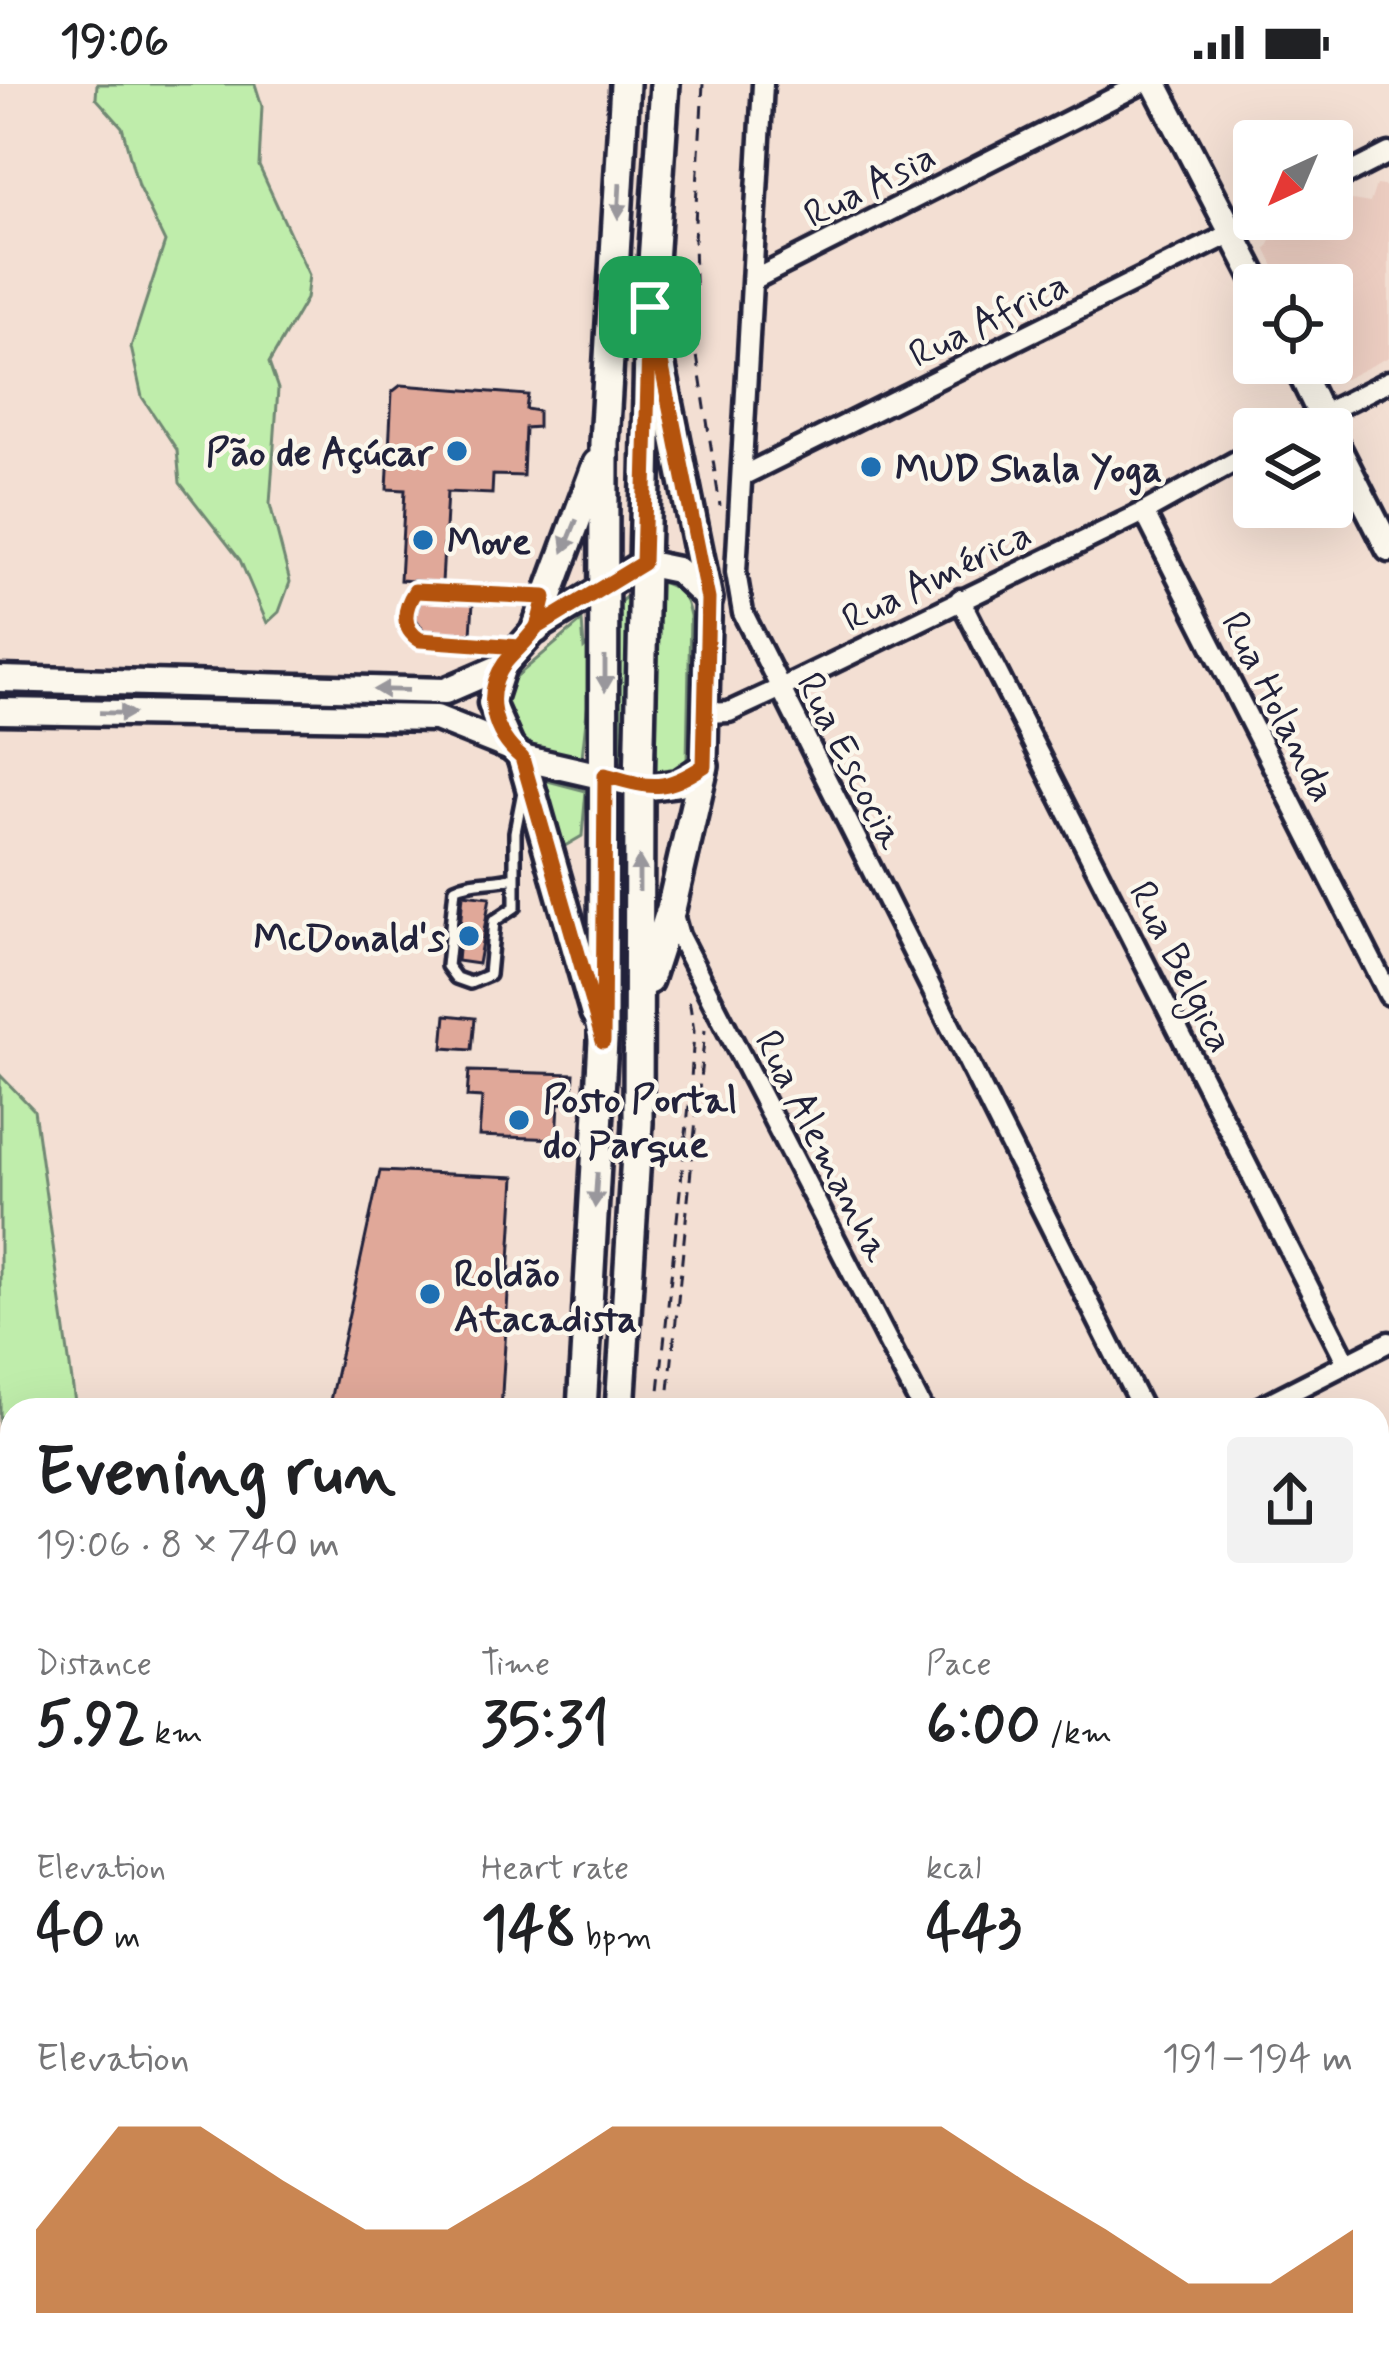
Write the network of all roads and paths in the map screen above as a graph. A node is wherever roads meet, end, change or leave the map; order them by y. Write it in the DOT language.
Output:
graph roads {
  1 [pos="625,84"];
  2 [pos="665,84"];
  3 [pos="764,84"];
  4 [pos="1141,84"];
  5 [pos="1155,84"];
  6 [pos="1389,153"];
  7 [pos="1353,171"];
  8 [pos="1233,231"];
  9 [pos="1233,233"];
  10 [pos="755,279"];
  11 [pos="650,307"];
  12 [pos="1389,381"];
  13 [pos="1353,408"];
  14 [pos="604,443"];
  15 [pos="1233,463"];
  16 [pos="744,475"];
  17 [pos="1353,478"];
  18 [pos="1144,512"];
  19 [pos="1389,549"];
  20 [pos="643,563"];
  21 [pos="605,586"];
  22 [pos="545,597"];
  23 [pos="708,599"];
  24 [pos="960,599"];
  25 [pos="520,647"];
  26 [pos="0,679"];
  27 [pos="779,689"];
  28 [pos="0,711"];
  29 [pos="707,713"];
  30 [pos="520,762"];
  31 [pos="704,766"];
  32 [pos="605,775"];
  33 [pos="639,784"];
  34 [pos="514,877"];
  35 [pos="671,909"];
  36 [pos="687,983"];
  37 [pos="1389,995"];
  38 [pos="639,1013"];
  39 [pos="706,1022"];
  40 [pos="603,1041"];
  41 [pos="1389,1342"];
  42 [pos="1347,1363"];
  43 [pos="1296,1390"];
  44 [pos="583,1398"];
  45 [pos="621,1398"];
  46 [pos="658,1398"];
  47 [pos="668,1398"];
  48 [pos="917,1398"];
  49 [pos="1137,1398"];
  50 [pos="1280,1398"];
  51 [pos="1288,1398"];
  1 -- 14 [label="main road, one-way"];
  2 -- 11 [label="main road"];
  3 -- 10 [label="street, Rua Escocia"];
  4 -- 10 [label="street, Rua Asia"];
  5 -- 8 [label="street"];
  6 -- 7 [label="street"];
  9 -- 16 [label="street, Rua Africa"];
  10 -- 16 [label="street, Rua Escocia"];
  11 -- 20 [label="main road"];
  11 -- 23 [label="main road"];
  12 -- 13 [label="street"];
  14 -- 21 [label="main road"];
  14 -- 22 [label="main road, one-way"];
  15 -- 18 [label="street, Rua América"];
  16 -- 27 [label="street, Rua Escocia"];
  17 -- 19 [label="street"];
  18 -- 24 [label="street, Rua América"];
  18 -- 37 [label="street, Rua Holanda"];
  20 -- 21 [label="street"];
  20 -- 23 [label="street"];
  20 -- 33 [label="main road"];
  21 -- 25 [label="street"];
  21 -- 32 [label="main road, one-way"];
  22 -- 25 [label="main road"];
  22 -- 25 [label="lane"];
  23 -- 29 [label="street"];
  24 -- 27 [label="street, Rua América"];
  24 -- 42 [label="street, Rua Belgica"];
  25 -- 26 [label="street, one-way"];
  25 -- 30 [label="street"];
  27 -- 29 [label="street, Rua América"];
  27 -- 49 [label="street, Rua Escocia"];
  28 -- 30 [label="street, one-way"];
  29 -- 31 [label="street"];
  30 -- 32 [label="street"];
  30 -- 34 [label="lane"];
  30 -- 40 [label="main road"];
  31 -- 33 [label="street"];
  31 -- 35 [label="main road"];
  32 -- 33 [label="street"];
  32 -- 40 [label="main road"];
  38 -- 33 [label="main road, one-way"];
  34 -- 34 [label="lane"];
  35 -- 38 [label="main road"];
  35 -- 48 [label="street, Rua Alemanha"];
  36 -- 46 [label="path"];
  38 -- 45 [label="main road"];
  39 -- 47 [label="path"];
  40 -- 44 [label="main road, one-way"];
  41 -- 42 [label="street"];
  42 -- 43 [label="street"];
  43 -- 50 [label="street"];
  43 -- 51 [label="lane"];
}
